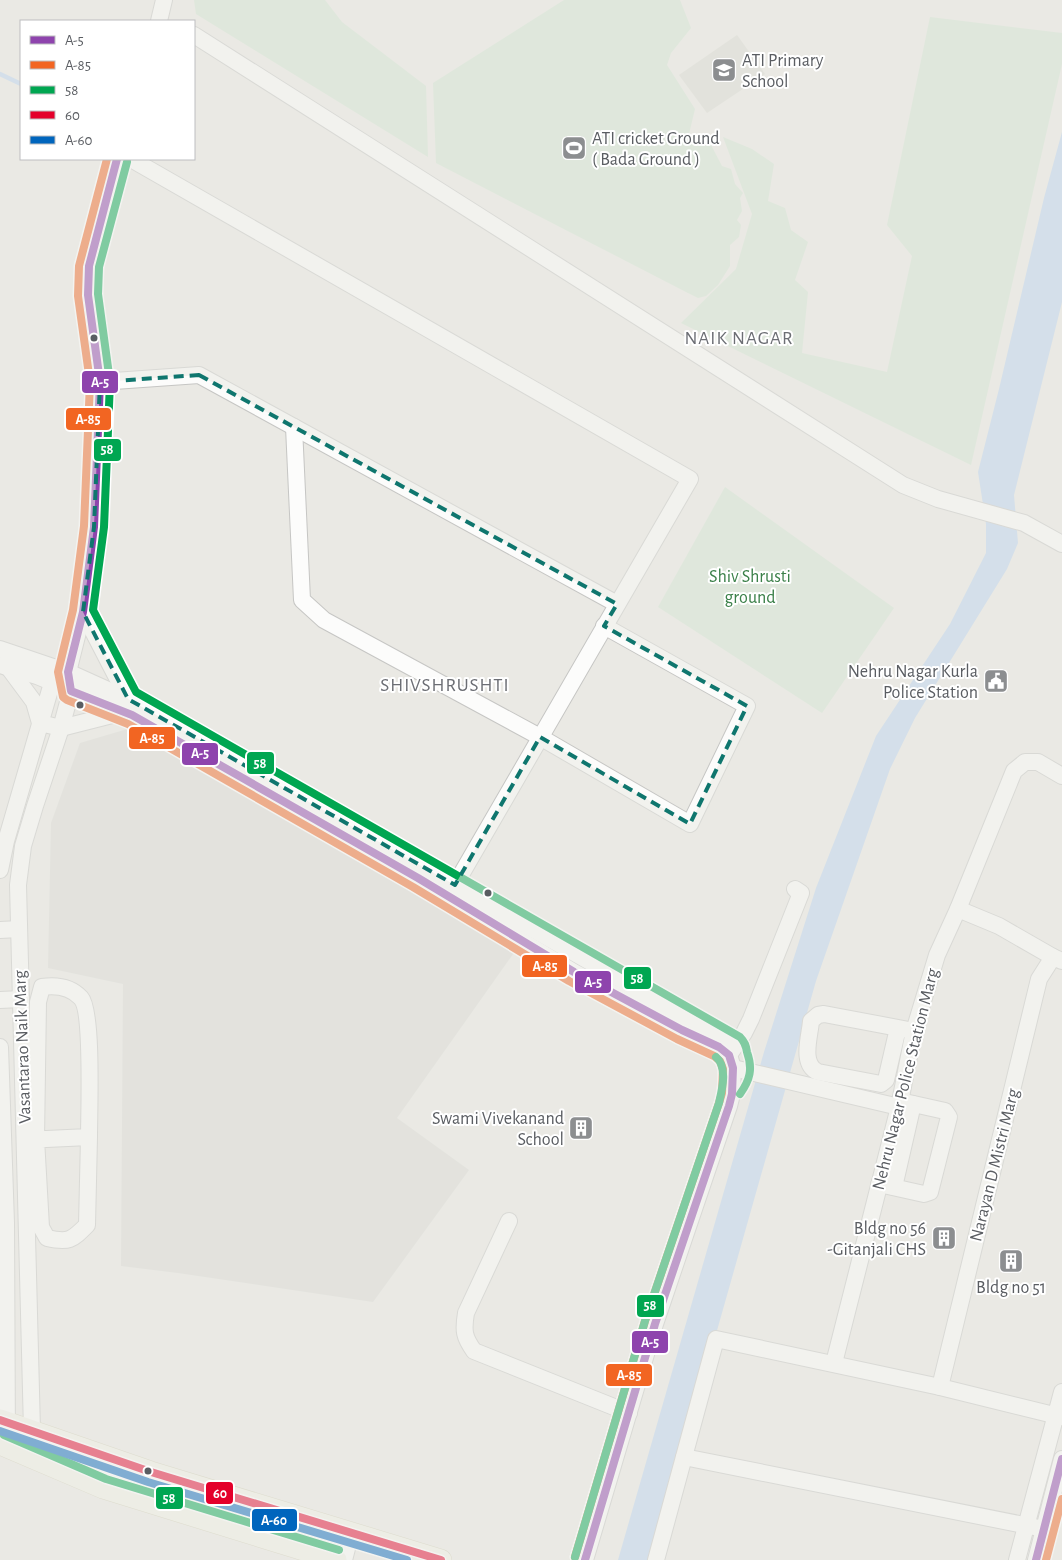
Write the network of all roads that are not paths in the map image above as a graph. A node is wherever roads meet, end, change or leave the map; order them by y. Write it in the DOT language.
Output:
graph roads {
  1 [pos="195,36"];
  2 [pos="117,160"];
  3 [pos="133,160"];
  4 [pos="100,382"];
  5 [pos="294,426"];
  6 [pos="1062,544"];
  7 [pos="617,604"];
  8 [pos="82,612"];
  9 [pos="604,626"];
  10 [pos="0,649"];
  11 [pos="4,666"];
  12 [pos="68,672"];
  13 [pos="52,682"];
  14 [pos="71,690"];
  15 [pos="126,705"];
  16 [pos="40,723"];
  17 [pos="61,728"];
  18 [pos="540,737"];
  19 [pos="1062,776"];
  20 [pos="6,841"];
  21 [pos="24,846"];
  22 [pos="0,870"];
  23 [pos="795,889"];
  24 [pos="451,890"];
  25 [pos="958,909"];
  26 [pos="19,929"];
  27 [pos="0,930"];
  28 [pos="1058,959"];
  29 [pos="21,999"];
  30 [pos="0,1000"];
  31 [pos="898,1028"];
  32 [pos="914,1031"];
  33 [pos="22,1038"];
  34 [pos="0,1040"];
  35 [pos="0,1047"];
  36 [pos="735,1060"];
  37 [pos="816,1080"];
  38 [pos="840,1084"];
  39 [pos="904,1104"];
  40 [pos="24,1113"];
  41 [pos="2,1114"];
  42 [pos="89,1137"];
  43 [pos="30,1140"];
  44 [pos="886,1186"];
  45 [pos="509,1221"];
  46 [pos="27,1223"];
  47 [pos="6,1224"];
  48 [pos="28,1269"];
  49 [pos="6,1270"];
  50 [pos="834,1363"];
  51 [pos="31,1364"];
  52 [pos="7,1365"];
  53 [pos="940,1387"];
  54 [pos="1062,1392"];
  55 [pos="629,1413"];
  56 [pos="1059,1416"];
  57 [pos="4,1421"];
  58 [pos="32,1430"];
  59 [pos="4,1446"];
  60 [pos="31,1457"];
  61 [pos="684,1457"];
  62 [pos="1062,1459"];
  63 [pos="1026,1525"];
  64 [pos="1044,1529"];
  65 [pos="351,1533"];
  66 [pos="336,1560"];
  67 [pos="344,1560"];
  68 [pos="441,1560"];
  69 [pos="585,1560"];
  70 [pos="656,1560"];
  71 [pos="1017,1560"];
  72 [pos="1036,1560"];
  1 -- 6 [label="street"];
  2 -- 4 [label="street, Vasantarao Naik Marg"];
  3 -- 7 [label="street"];
  4 -- 5 [label="street"];
  4 -- 8 [label="street, Vasantarao Naik Marg"];
  5 -- 7 [label="street"];
  5 -- 18 [label="street"];
  7 -- 9 [label="street"];
  8 -- 12 [label="street, Vasantarao Naik Marg"];
  8 -- 15 [label="street"];
  9 -- 18 [label="street"];
  9 -- 18 [label="street"];
  10 -- 12 [label="street"];
  11 -- 13 [label="street"];
  11 -- 16 [label="street"];
  12 -- 13 [label="street"];
  12 -- 14 [label="street, Vasantarao Naik Marg"];
  12 -- 15 [label="street"];
  13 -- 14 [label="street"];
  13 -- 16 [label="street"];
  14 -- 15 [label="street"];
  14 -- 17 [label="street, Vasantarao Naik Marg"];
  15 -- 17 [label="street"];
  15 -- 24 [label="street"];
  16 -- 17 [label="street"];
  16 -- 20 [label="street"];
  17 -- 21 [label="street, Vasantarao Naik Marg"];
  18 -- 24 [label="street"];
  19 -- 25 [label="street, Nehru Nagar Police Station Marg"];
  20 -- 21 [label="street"];
  20 -- 22 [label="street"];
  21 -- 26 [label="street, Vasantarao Naik Marg"];
  23 -- 36 [label="street"];
  24 -- 36 [label="street"];
  25 -- 28 [label="street"];
  25 -- 32 [label="street, Nehru Nagar Police Station Marg"];
  26 -- 27 [label="street"];
  26 -- 29 [label="street, Vasantarao Naik Marg"];
  28 -- 53 [label="street, Narayan D Mistri Marg"];
  29 -- 30 [label="street"];
  29 -- 33 [label="street, Vasantarao Naik Marg"];
  31 -- 32 [label="street"];
  31 -- 37 [label="street"];
  31 -- 38 [label="street"];
  32 -- 39 [label="street, Nehru Nagar Police Station Marg"];
  33 -- 34 [label="street"];
  33 -- 40 [label="street, Vasantarao Naik Marg"];
  35 -- 41 [label="street, Vasantarao Naik Marg"];
  36 -- 37 [label="street"];
  36 -- 55 [label="street"];
  37 -- 38 [label="street"];
  38 -- 39 [label="street"];
  39 -- 44 [label="street, Nehru Nagar Police Station Marg"];
  39 -- 44 [label="street"];
  40 -- 41 [label="street"];
  40 -- 43 [label="street, Vasantarao Naik Marg"];
  41 -- 47 [label="street, Vasantarao Naik Marg"];
  42 -- 43 [label="street"];
  42 -- 43 [label="street"];
  42 -- 43 [label="street"];
  43 -- 46 [label="street, Vasantarao Naik Marg"];
  44 -- 50 [label="street, Nehru Nagar Police Station Marg"];
  45 -- 55 [label="street"];
  46 -- 47 [label="street"];
  46 -- 48 [label="street, Vasantarao Naik Marg"];
  47 -- 49 [label="street, Vasantarao Naik Marg"];
  48 -- 49 [label="street"];
  48 -- 51 [label="street, Vasantarao Naik Marg"];
  49 -- 52 [label="street, Vasantarao Naik Marg"];
  50 -- 53 [label="street"];
  50 -- 61 [label="street"];
  51 -- 52 [label="street"];
  51 -- 58 [label="street, Vasantarao Naik Marg"];
  52 -- 57 [label="street, Vasantarao Naik Marg"];
  53 -- 56 [label="street"];
  54 -- 56 [label="street"];
  55 -- 69 [label="street"];
  56 -- 63 [label="street"];
  57 -- 58 [label="main road"];
  57 -- 59 [label="street, Vasantarao Naik Marg"];
  58 -- 60 [label="street, Vasantarao Naik Marg"];
  58 -- 65 [label="main road"];
  59 -- 60 [label="main road"];
  60 -- 66 [label="main road"];
  61 -- 63 [label="street"];
  61 -- 70 [label="street"];
  62 -- 64 [label="street"];
  63 -- 64 [label="street"];
  63 -- 71 [label="street"];
  64 -- 72 [label="street"];
  65 -- 67 [label="street"];
  65 -- 68 [label="main road"];
}
